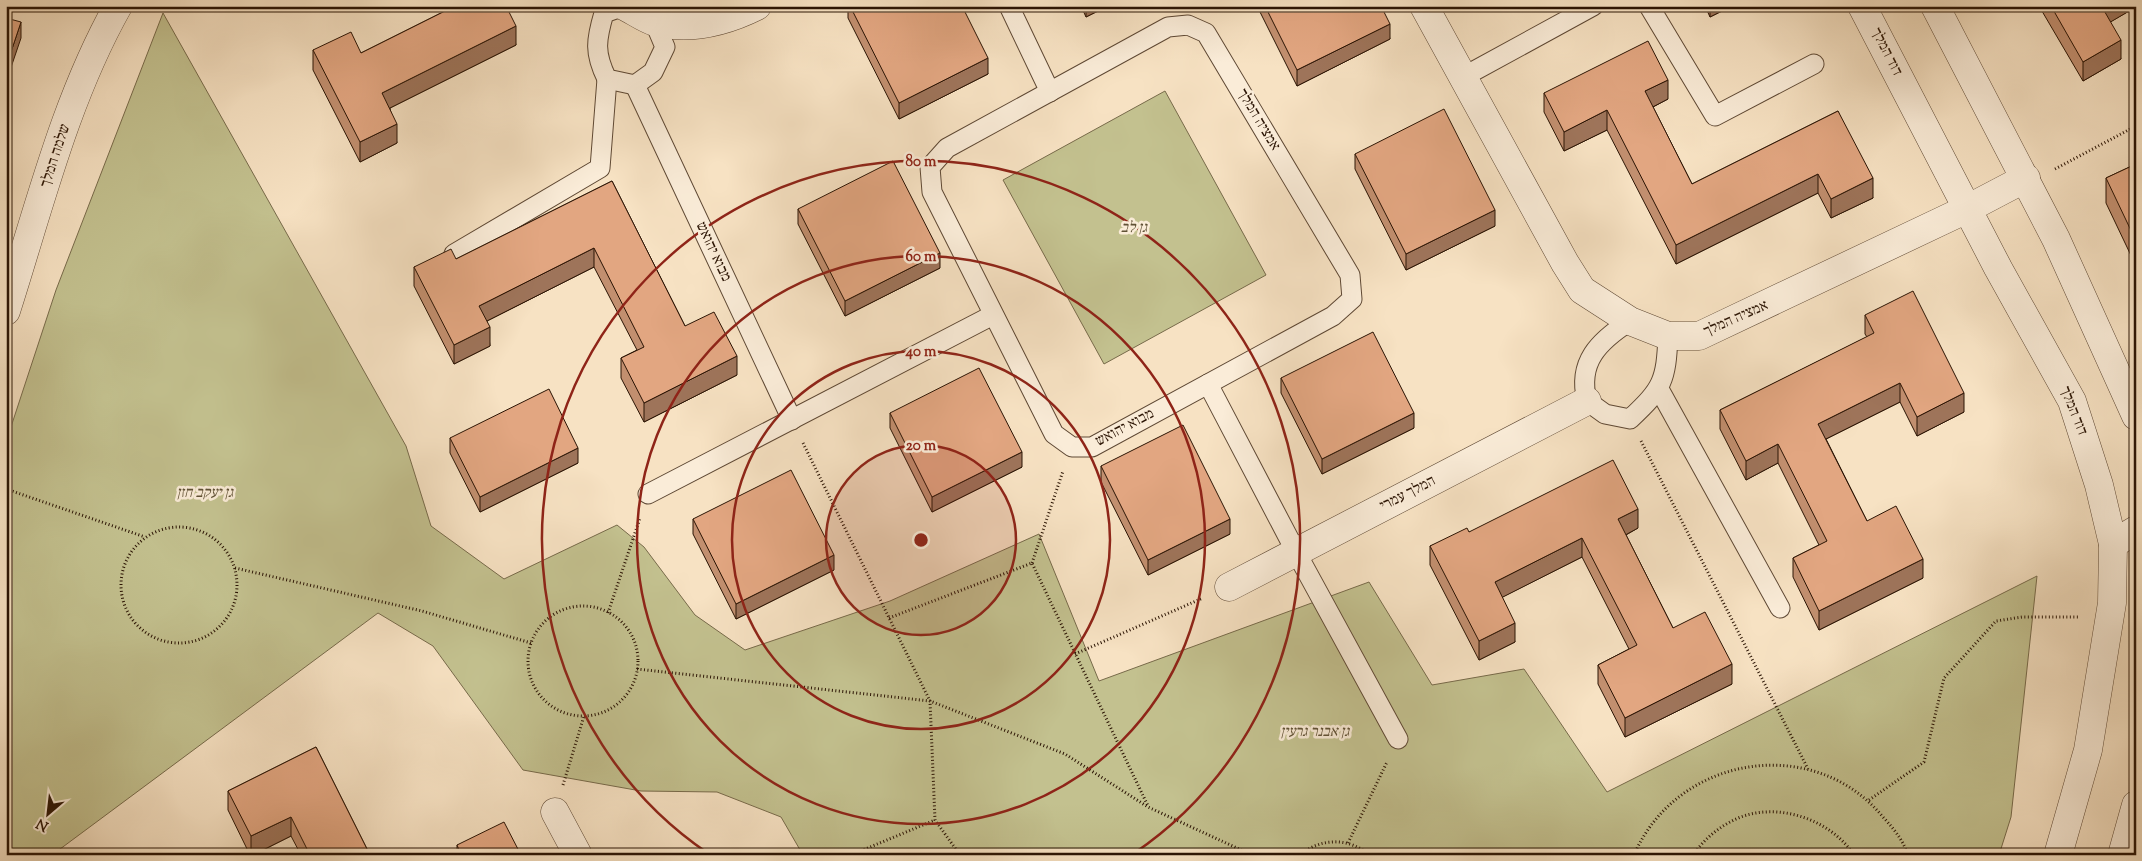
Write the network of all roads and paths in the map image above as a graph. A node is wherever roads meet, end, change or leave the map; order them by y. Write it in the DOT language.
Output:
graph roads {
  1 [pos="118,6"];
  2 [pos="624,6"];
  3 [pos="757,6"];
  4 [pos="1009,6"];
  5 [pos="1424,6"];
  6 [pos="1593,6"];
  7 [pos="1649,6"];
  8 [pos="1862,6"];
  9 [pos="1935,6"];
  10 [pos="654,21"];
  11 [pos="1814,64"];
  12 [pos="1463,77"];
  13 [pos="607,79"];
  14 [pos="634,85"];
  15 [pos="1050,92"];
  16 [pos="2136,126"];
  17 [pos="2026,178"];
  18 [pos="1967,209"];
  19 [pos="454,254"];
  20 [pos="6,310"];
  21 [pos="993,314"];
  22 [pos="1630,321"];
  23 [pos="1668,336"];
  24 [pos="1208,384"];
  25 [pos="1659,389"];
  26 [pos="1587,401"];
  27 [pos="2136,416"];
  28 [pos="1630,419"];
  29 [pos="792,420"];
  30 [pos="1072,447"];
  31 [pos="6,489"];
  32 [pos="648,494"];
  33 [pos="2136,530"];
  34 [pos="145,537"];
  35 [pos="2124,546"];
  36 [pos="1296,552"];
  37 [pos="1032,563"];
  38 [pos="234,568"];
  39 [pos="1229,587"];
  40 [pos="1780,608"];
  41 [pos="608,613"];
  42 [pos="2083,617"];
  43 [pos="889,618"];
  44 [pos="531,643"];
  45 [pos="1075,654"];
  46 [pos="638,669"];
  47 [pos="930,701"];
  48 [pos="584,716"];
  49 [pos="1398,738"];
  50 [pos="1808,769"];
  51 [pos="1869,800"];
  52 [pos="2136,805"];
  53 [pos="1148,807"];
  54 [pos="555,812"];
  55 [pos="936,820"];
  56 [pos="1348,843"];
  57 [pos="578,855"];
  58 [pos="851,855"];
  59 [pos="960,855"];
  60 [pos="1252,855"];
  61 [pos="1300,855"];
  62 [pos="1369,855"];
  63 [pos="1634,855"];
  64 [pos="1693,855"];
  65 [pos="1854,855"];
  66 [pos="1908,855"];
  67 [pos="2058,855"];
  68 [pos="2122,855"];
  1 -- 20 [label="street, שלמה המלך"];
  2 -- 10 [label="street"];
  2 -- 13 [label="lane"];
  3 -- 10 [label="street"];
  4 -- 15 [label="lane"];
  5 -- 12 [label="street, אמציה המלך"];
  6 -- 12 [label="lane"];
  7 -- 11 [label="lane"];
  8 -- 18 [label="street, דוד המלך"];
  9 -- 17 [label="street"];
  10 -- 14 [label="lane"];
  12 -- 22 [label="street, אמציה המלך"];
  13 -- 14 [label="lane"];
  13 -- 19 [label="lane"];
  14 -- 29 [label="lane, מבוא יהואש"];
  15 -- 21 [label="lane"];
  15 -- 24 [label="lane, אמציה המלך"];
  16 -- 17 [label="path"];
  17 -- 18 [label="street, אמציה המלך"];
  17 -- 27 [label="street"];
  18 -- 23 [label="street, אמציה המלך"];
  18 -- 35 [label="street, דוד המלך"];
  21 -- 29 [label="lane"];
  21 -- 30 [label="lane"];
  22 -- 23 [label="street, אמציה המלך"];
  22 -- 26 [label="lane"];
  23 -- 25 [label="lane"];
  24 -- 30 [label="lane, מבוא יהואש"];
  24 -- 36 [label="lane"];
  25 -- 28 [label="lane"];
  25 -- 40 [label="lane"];
  26 -- 28 [label="lane"];
  26 -- 36 [label="street, המלך עמרי"];
  28 -- 50 [label="path"];
  29 -- 32 [label="lane"];
  29 -- 43 [label="path"];
  30 -- 37 [label="path"];
  31 -- 34 [label="path"];
  32 -- 41 [label="path"];
  33 -- 35 [label="street"];
  34 -- 38 [label="path"];
  34 -- 38 [label="path"];
  35 -- 67 [label="street, דוד המלך"];
  36 -- 39 [label="street, המלך עמרי"];
  36 -- 49 [label="lane"];
  37 -- 43 [label="path"];
  37 -- 45 [label="path"];
  38 -- 44 [label="path"];
  39 -- 45 [label="path"];
  41 -- 44 [label="path"];
  41 -- 46 [label="path"];
  42 -- 51 [label="path"];
  43 -- 47 [label="path"];
  44 -- 48 [label="path"];
  45 -- 53 [label="path"];
  46 -- 47 [label="path"];
  46 -- 48 [label="path"];
  47 -- 53 [label="path"];
  47 -- 55 [label="path"];
  48 -- 54 [label="path"];
  49 -- 56 [label="path"];
  50 -- 51 [label="path"];
  50 -- 63 [label="path"];
  51 -- 66 [label="path"];
  52 -- 68 [label="street"];
  53 -- 60 [label="path"];
  54 -- 57 [label="street"];
  55 -- 58 [label="path"];
  55 -- 59 [label="path"];
  56 -- 61 [label="path"];
  56 -- 62 [label="path"];
  64 -- 65 [label="path"];
}
